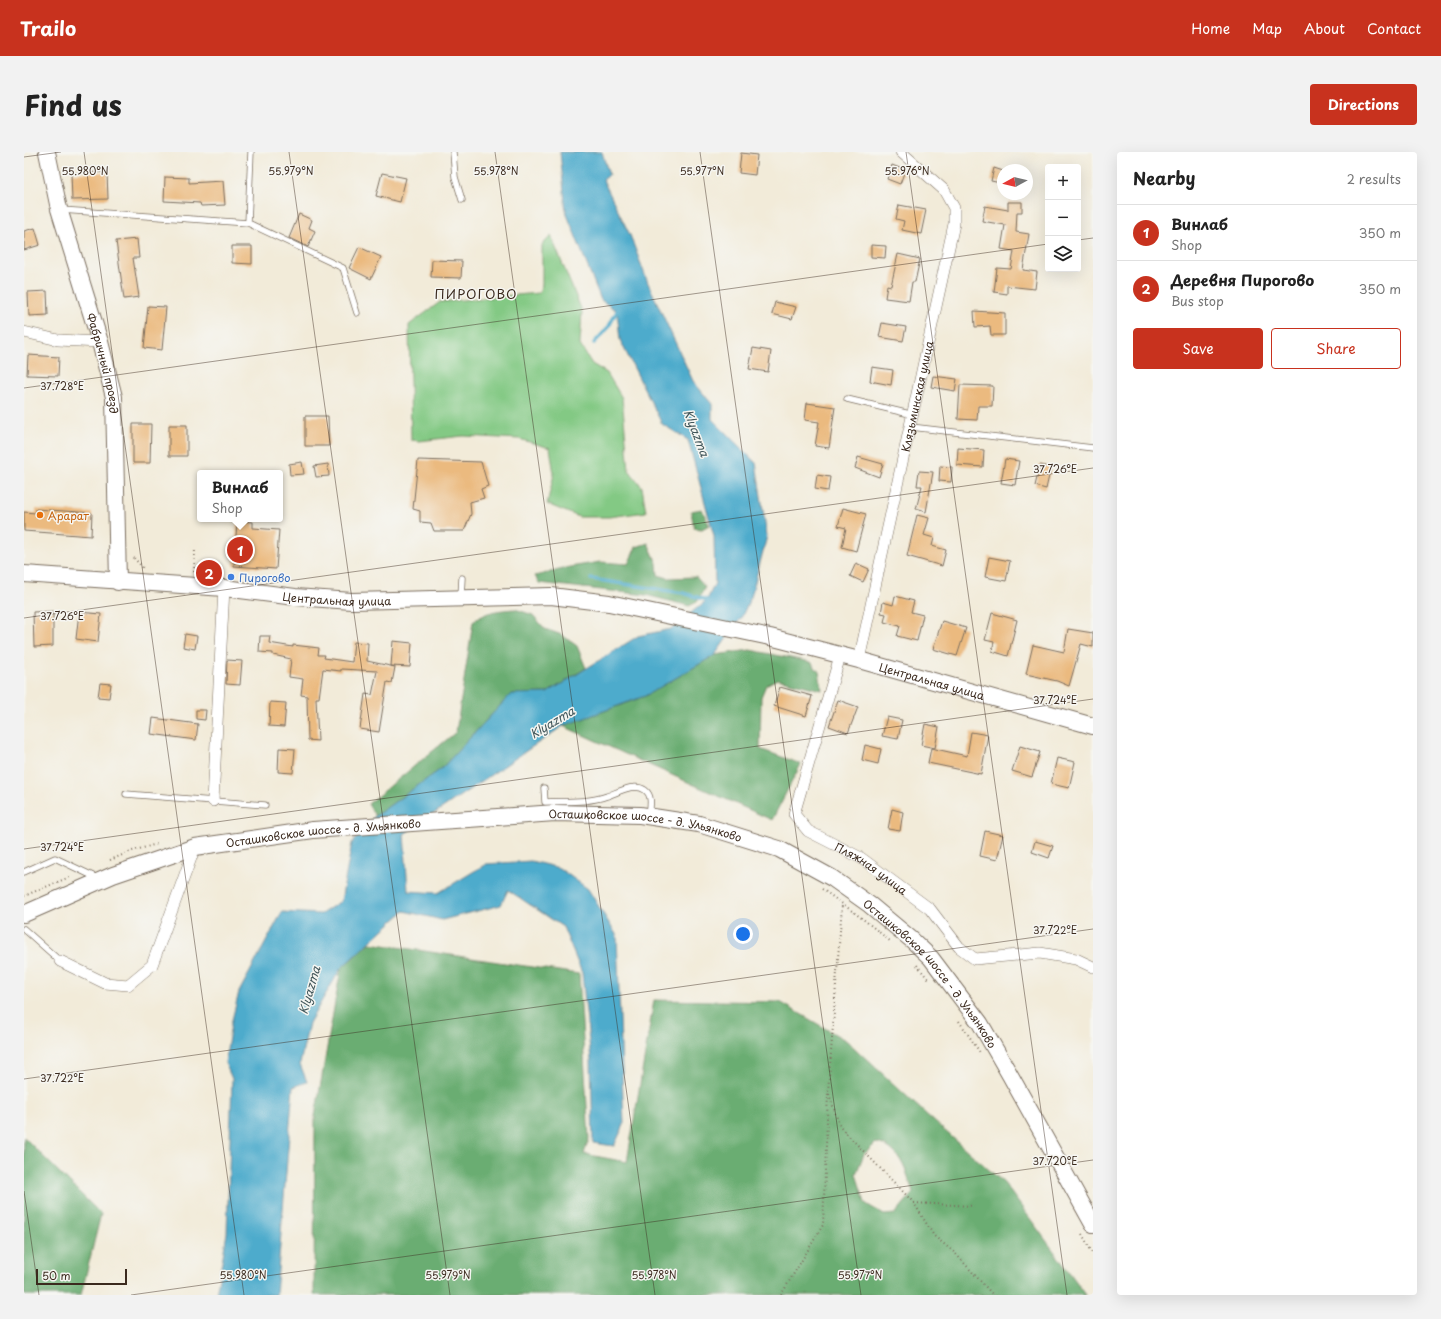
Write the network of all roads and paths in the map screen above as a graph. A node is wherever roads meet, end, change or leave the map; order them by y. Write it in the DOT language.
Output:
graph roads {
  1 [pos="47,152"];
  2 [pos="251,152"];
  3 [pos="453,152"];
  4 [pos="901,152"];
  5 [pos="462,200"];
  6 [pos="59,209"];
  7 [pos="248,223"];
  8 [pos="357,313"];
  9 [pos="24,332"];
  10 [pos="100,342"];
  11 [pos="846,399"];
  12 [pos="914,415"];
  13 [pos="911,427"];
  14 [pos="1093,448"];
  15 [pos="195,549"];
  16 [pos="134,558"];
  17 [pos="145,570"];
  18 [pos="24,574"];
  19 [pos="193,574"];
  20 [pos="462,578"];
  21 [pos="118,582"];
  22 [pos="224,588"];
  23 [pos="461,598"];
  24 [pos="840,656"];
  25 [pos="859,660"];
  26 [pos="1093,726"];
  27 [pos="544,788"];
  28 [pos="126,794"];
  29 [pos="213,801"];
  30 [pos="265,804"];
  31 [pos="649,816"];
  32 [pos="195,847"];
  33 [pos="24,872"];
  34 [pos="101,880"];
  35 [pos="817,886"];
  36 [pos="844,887"];
  37 [pos="842,904"];
  38 [pos="24,914"];
  39 [pos="24,929"];
  40 [pos="891,942"];
  41 [pos="60,961"];
  42 [pos="913,961"];
  43 [pos="1093,967"];
  44 [pos="928,979"];
  45 [pos="957,1017"];
  46 [pos="982,1057"];
  47 [pos="828,1092"];
  48 [pos="914,1203"];
  49 [pos="974,1206"];
  50 [pos="1086,1226"];
  51 [pos="1093,1254"];
  52 [pos="781,1295"];
  53 [pos="993,1295"];
  1 -- 6 [label="street, Фабричный проезд"];
  2 -- 7 [label="lane"];
  3 -- 5 [label="lane"];
  4 -- 12 [label="street, Клязьминская улица"];
  6 -- 7 [label="lane"];
  6 -- 10 [label="street, Фабричный проезд"];
  7 -- 8 [label="lane"];
  9 -- 10 [label="street"];
  10 -- 21 [label="street, Фабричный проезд"];
  11 -- 12 [label="lane"];
  12 -- 13 [label="street, Клязьминская улица"];
  13 -- 14 [label="lane"];
  13 -- 25 [label="street, Клязьминская улица"];
  15 -- 19 [label="path"];
  16 -- 17 [label="path"];
  18 -- 21 [label="street, Центральная улица"];
  20 -- 23 [label="lane"];
  21 -- 22 [label="street, Центральная улица"];
  22 -- 23 [label="street, Центральная улица"];
  22 -- 29 [label="street"];
  23 -- 24 [label="street, Центральная улица"];
  24 -- 25 [label="street, Центральная улица"];
  24 -- 43 [label="street, Пляжная улица"];
  25 -- 26 [label="street, Центральная улица"];
  27 -- 31 [label="lane"];
  28 -- 29 [label="lane"];
  29 -- 30 [label="lane"];
  31 -- 32 [label="street, Осташковское шоссе - д. Ульянково"];
  31 -- 36 [label="street, Осташковское шоссе - д. Ульянково"];
  32 -- 34 [label="street, Осташковское шоссе - д. Ульянково"];
  32 -- 41 [label="street"];
  33 -- 34 [label="lane"];
  34 -- 38 [label="street, Осташковское шоссе - д. Ульянково"];
  35 -- 37 [label="path"];
  36 -- 37 [label="path"];
  36 -- 50 [label="street, Осташковское шоссе - д. Ульянково"];
  37 -- 40 [label="path"];
  37 -- 47 [label="path"];
  39 -- 41 [label="lane"];
  42 -- 44 [label="path"];
  45 -- 46 [label="path"];
  47 -- 48 [label="path"];
  47 -- 52 [label="path"];
  48 -- 49 [label="path"];
  48 -- 53 [label="path"];
  50 -- 51 [label="path"];
}
